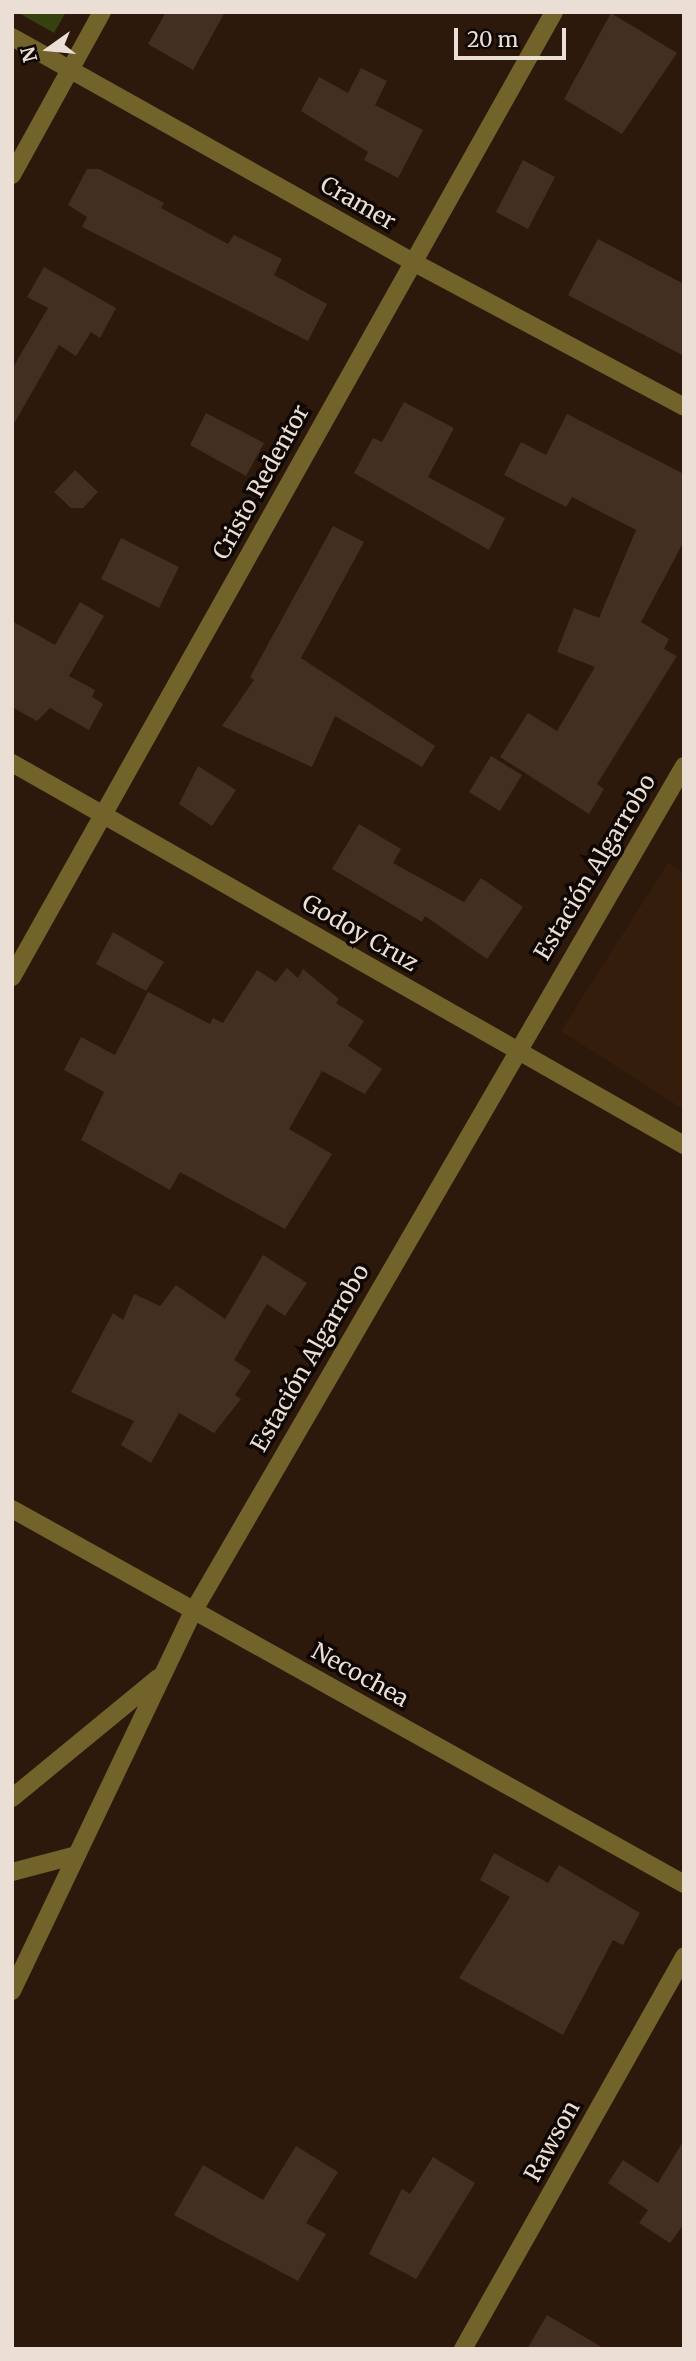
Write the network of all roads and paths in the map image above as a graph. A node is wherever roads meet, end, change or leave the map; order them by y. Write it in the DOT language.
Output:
graph roads {
  1 [pos="102,12"];
  2 [pos="554,12"];
  3 [pos="12,37"];
  4 [pos="71,69"];
  5 [pos="12,174"];
  6 [pos="413,262"];
  7 [pos="684,407"];
  8 [pos="12,763"];
  9 [pos="684,766"];
  10 [pos="101,814"];
  11 [pos="12,977"];
  12 [pos="516,1049"];
  13 [pos="684,1145"];
  14 [pos="12,1508"];
  15 [pos="194,1610"];
  16 [pos="162,1675"];
  17 [pos="12,1798"];
  18 [pos="77,1855"];
  19 [pos="12,1872"];
  20 [pos="684,1884"];
  21 [pos="684,1956"];
  22 [pos="12,1991"];
  23 [pos="463,2349"];
  1 -- 4 [label="street"];
  2 -- 6 [label="street, Cristo Redentor"];
  3 -- 4 [label="street, Cramer"];
  4 -- 5 [label="street"];
  4 -- 6 [label="street, Cramer"];
  6 -- 7 [label="street, Cramer"];
  6 -- 10 [label="street, Cristo Redentor"];
  8 -- 10 [label="street, Godoy Cruz"];
  9 -- 12 [label="street, Estación Algarrobo"];
  10 -- 11 [label="street, Cristo Redentor"];
  10 -- 12 [label="street, Godoy Cruz"];
  12 -- 13 [label="street, Godoy Cruz"];
  12 -- 15 [label="street, Estación Algarrobo"];
  14 -- 15 [label="street, Necochea"];
  15 -- 16 [label="street, Estación Algarrobo"];
  15 -- 20 [label="street, Necochea"];
  16 -- 17 [label="street"];
  16 -- 18 [label="street, Estación Algarrobo"];
  18 -- 19 [label="street"];
  18 -- 22 [label="street, Estación Algarrobo"];
  21 -- 23 [label="street, Rawson"];
}
